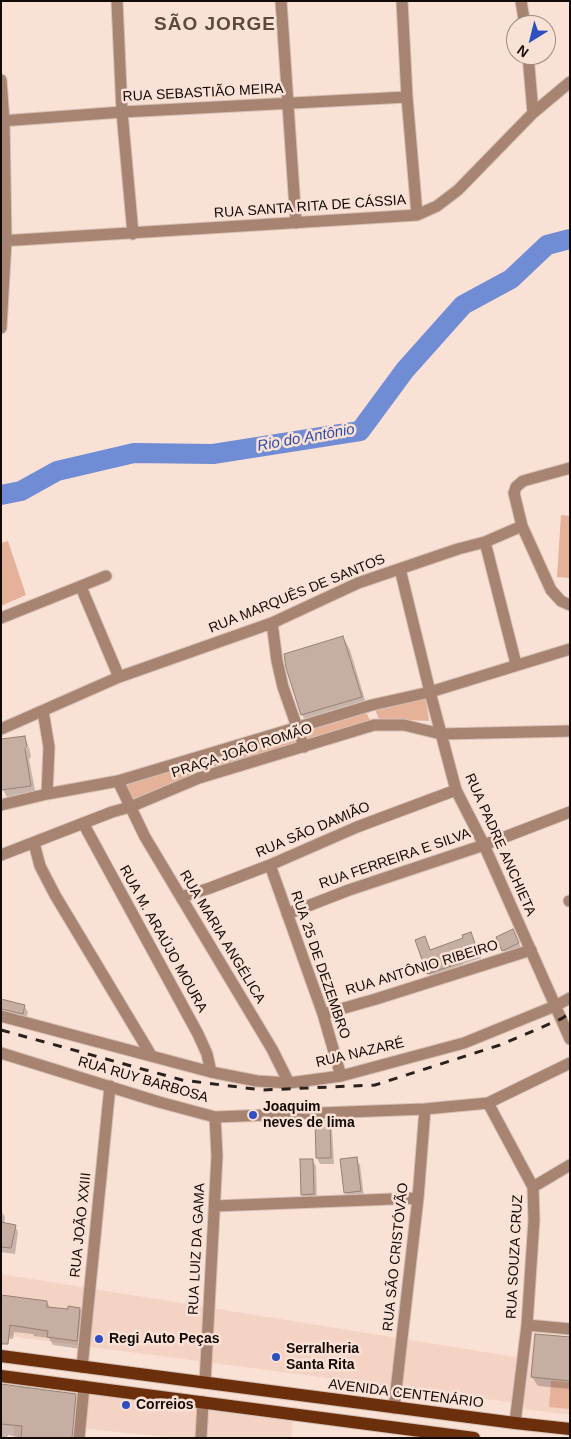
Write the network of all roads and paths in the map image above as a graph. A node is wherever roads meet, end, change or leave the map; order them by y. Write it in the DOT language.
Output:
graph roads {
  1 [pos="117,1"];
  2 [pos="281,1"];
  3 [pos="402,1"];
  4 [pos="521,1"];
  5 [pos="523,15"];
  6 [pos="529,65"];
  7 [pos="1,80"];
  8 [pos="570,82"];
  9 [pos="407,98"];
  10 [pos="288,104"];
  11 [pos="122,112"];
  12 [pos="533,113"];
  13 [pos="3,121"];
  14 [pos="417,214"];
  15 [pos="296,223"];
  16 [pos="133,234"];
  17 [pos="4,241"];
  18 [pos="1,327"];
  19 [pos="570,468"];
  20 [pos="522,526"];
  21 [pos="485,542"];
  22 [pos="400,569"];
  23 [pos="106,576"];
  24 [pos="81,587"];
  25 [pos="570,605"];
  26 [pos="1,618"];
  27 [pos="272,623"];
  28 [pos="570,649"];
  29 [pos="516,664"];
  30 [pos="119,677"];
  31 [pos="430,692"];
  32 [pos="372,705"];
  33 [pos="43,711"];
  34 [pos="374,725"];
  35 [pos="296,728"];
  36 [pos="1,729"];
  37 [pos="570,731"];
  38 [pos="441,734"];
  39 [pos="304,747"];
  40 [pos="195,759"];
  41 [pos="199,778"];
  42 [pos="118,781"];
  43 [pos="456,790"];
  44 [pos="47,794"];
  45 [pos="1,804"];
  46 [pos="130,807"];
  47 [pos="570,812"];
  48 [pos="83,823"];
  49 [pos="34,843"];
  50 [pos="484,844"];
  51 [pos="1,855"];
  52 [pos="270,865"];
  53 [pos="181,897"];
  54 [pos="287,914"];
  55 [pos="530,950"];
  56 [pos="570,998"];
  57 [pos="555,1006"];
  58 [pos="323,1014"];
  59 [pos="1,1016"];
  60 [pos="570,1039"];
  61 [pos="1,1053"];
  62 [pos="151,1055"];
  63 [pos="570,1063"];
  64 [pos="211,1072"];
  65 [pos="341,1076"];
  66 [pos="289,1083"];
  67 [pos="110,1086"];
  68 [pos="488,1103"];
  69 [pos="426,1109"];
  70 [pos="215,1116"];
  71 [pos="570,1165"];
  72 [pos="533,1186"];
  73 [pos="418,1198"];
  74 [pos="215,1206"];
  75 [pos="527,1325"];
  76 [pos="570,1329"];
  77 [pos="1,1356"];
  78 [pos="35,1360"];
  79 [pos="82,1367"];
  80 [pos="1,1376"];
  81 [pos="33,1380"];
  82 [pos="205,1383"];
  83 [pos="84,1386"];
  84 [pos="335,1400"];
  85 [pos="204,1402"];
  86 [pos="394,1408"];
  87 [pos="424,1411"];
  88 [pos="329,1419"];
  89 [pos="515,1423"];
  90 [pos="570,1429"];
  91 [pos="425,1431"];
  92 [pos="466,1437"];
  93 [pos="79,1438"];
  94 [pos="201,1438"];
  1 -- 11 [label="street"];
  2 -- 10 [label="street"];
  3 -- 9 [label="street"];
  4 -- 5 [label="street"];
  6 -- 12 [label="street"];
  7 -- 13 [label="street"];
  8 -- 12 [label="street, RUA SANTA RITA DE CÁSSIA"];
  9 -- 10 [label="street, RUA SEBASTIÃO MEIRA"];
  9 -- 14 [label="street"];
  10 -- 11 [label="street, RUA SEBASTIÃO MEIRA"];
  10 -- 15 [label="street"];
  11 -- 13 [label="street, RUA SEBASTIÃO MEIRA"];
  11 -- 16 [label="street"];
  12 -- 14 [label="street, RUA SANTA RITA DE CÁSSIA"];
  13 -- 17 [label="street"];
  14 -- 15 [label="street, RUA SANTA RITA DE CÁSSIA"];
  15 -- 16 [label="street, RUA SANTA RITA DE CÁSSIA"];
  16 -- 17 [label="street, RUA SANTA RITA DE CÁSSIA"];
  17 -- 18 [label="street"];
  19 -- 20 [label="street"];
  20 -- 21 [label="street, RUA MARQUÊS DE SANTOS"];
  20 -- 25 [label="street"];
  21 -- 22 [label="street, RUA MARQUÊS DE SANTOS"];
  21 -- 29 [label="street"];
  22 -- 27 [label="street, RUA MARQUÊS DE SANTOS"];
  22 -- 31 [label="street, RUA PADRE ANCHIETA"];
  23 -- 24 [label="street"];
  24 -- 26 [label="street"];
  24 -- 30 [label="street"];
  27 -- 30 [label="street, RUA MARQUÊS DE SANTOS"];
  27 -- 35 [label="street"];
  28 -- 29 [label="street, PRAÇA JOÃO ROMÃO"];
  29 -- 31 [label="street, PRAÇA JOÃO ROMÃO"];
  30 -- 33 [label="street, RUA MARQUÊS DE SANTOS"];
  31 -- 32 [label="street, PRAÇA JOÃO ROMÃO"];
  31 -- 38 [label="street, RUA PADRE ANCHIETA"];
  32 -- 34 [label="street"];
  32 -- 35 [label="street, PRAÇA JOÃO ROMÃO"];
  33 -- 36 [label="street, RUA MARQUÊS DE SANTOS"];
  33 -- 44 [label="street"];
  34 -- 38 [label="street, PRAÇA JOÃO ROMÃO"];
  34 -- 39 [label="street, PRAÇA JOÃO ROMÃO"];
  35 -- 39 [label="street"];
  35 -- 40 [label="street, PRAÇA JOÃO ROMÃO"];
  37 -- 38 [label="street, PRAÇA JOÃO ROMÃO"];
  38 -- 43 [label="street, RUA PADRE ANCHIETA"];
  39 -- 41 [label="street, PRAÇA JOÃO ROMÃO"];
  40 -- 41 [label="street"];
  40 -- 42 [label="street, PRAÇA JOÃO ROMÃO"];
  41 -- 46 [label="street, PRAÇA JOÃO ROMÃO"];
  42 -- 44 [label="street, PRAÇA JOÃO ROMÃO"];
  42 -- 46 [label="street, RUA MARIA ANGÉLICA"];
  43 -- 50 [label="street, RUA PADRE ANCHIETA"];
  43 -- 52 [label="street, RUA SÃO DAMIÃO"];
  44 -- 45 [label="street, PRAÇA JOÃO ROMÃO"];
  46 -- 48 [label="street, PRAÇA JOÃO ROMÃO"];
  46 -- 53 [label="street, RUA MARIA ANGÉLICA"];
  47 -- 50 [label="street, RUA FERREIRA E SILVA"];
  48 -- 49 [label="street, PRAÇA JOÃO ROMÃO"];
  48 -- 64 [label="street, RUA M. ARAÚJO MOURA"];
  49 -- 51 [label="street, PRAÇA JOÃO ROMÃO"];
  49 -- 62 [label="street"];
  50 -- 54 [label="street, RUA FERREIRA E SILVA"];
  50 -- 55 [label="street, RUA PADRE ANCHIETA"];
  52 -- 53 [label="street, RUA SÃO DAMIÃO"];
  52 -- 54 [label="street, RUA 25 DE DEZEMBRO"];
  53 -- 66 [label="street, RUA MARIA ANGÉLICA"];
  54 -- 58 [label="street, RUA 25 DE DEZEMBRO"];
  55 -- 57 [label="street, RUA PADRE ANCHIETA"];
  55 -- 58 [label="street, RUA ANTÔNIO RIBEIRO"];
  56 -- 57 [label="street, RUA NAZARÉ"];
  57 -- 60 [label="street, RUA PADRE ANCHIETA"];
  57 -- 65 [label="street, RUA NAZARÉ"];
  58 -- 65 [label="street, RUA 25 DE DEZEMBRO"];
  59 -- 62 [label="street, RUA NAZARÉ"];
  61 -- 67 [label="street, RUA RUY BARBOSA"];
  62 -- 64 [label="street, RUA NAZARÉ"];
  63 -- 68 [label="street, RUA RUY BARBOSA"];
  64 -- 66 [label="street, RUA NAZARÉ"];
  65 -- 66 [label="street, RUA NAZARÉ"];
  67 -- 70 [label="street, RUA RUY BARBOSA"];
  67 -- 79 [label="street, RUA JOÃO XXIII"];
  68 -- 69 [label="street, RUA RUY BARBOSA"];
  68 -- 72 [label="street, RUA SOUZA CRUZ"];
  69 -- 70 [label="street, RUA RUY BARBOSA"];
  69 -- 73 [label="street, RUA SÃO CRISTÓVÃO"];
  70 -- 74 [label="street, RUA LUIZ DA GAMA"];
  71 -- 72 [label="street"];
  72 -- 75 [label="street, RUA SOUZA CRUZ"];
  73 -- 74 [label="street"];
  73 -- 86 [label="street, RUA SÃO CRISTÓVÃO"];
  74 -- 82 [label="street, RUA LUIZ DA GAMA"];
  75 -- 76 [label="street"];
  75 -- 89 [label="street, RUA SOUZA CRUZ"];
  77 -- 78 [label="main road, AVENIDA CENTENÁRIO"];
  78 -- 79 [label="main road, AVENIDA CENTENÁRIO"];
  78 -- 81 [label="main road"];
  79 -- 82 [label="main road, AVENIDA CENTENÁRIO"];
  80 -- 81 [label="main road"];
  81 -- 83 [label="main road"];
  82 -- 84 [label="main road, AVENIDA CENTENÁRIO"];
  83 -- 85 [label="main road"];
  83 -- 93 [label="street"];
  84 -- 86 [label="main road, AVENIDA CENTENÁRIO"];
  84 -- 88 [label="main road"];
  85 -- 88 [label="main road"];
  85 -- 94 [label="street"];
  86 -- 87 [label="main road, AVENIDA CENTENÁRIO"];
  87 -- 89 [label="main road, AVENIDA CENTENÁRIO"];
  87 -- 91 [label="main road"];
  88 -- 91 [label="main road"];
  89 -- 90 [label="main road, AVENIDA CENTENÁRIO"];
  91 -- 92 [label="main road"];
}
